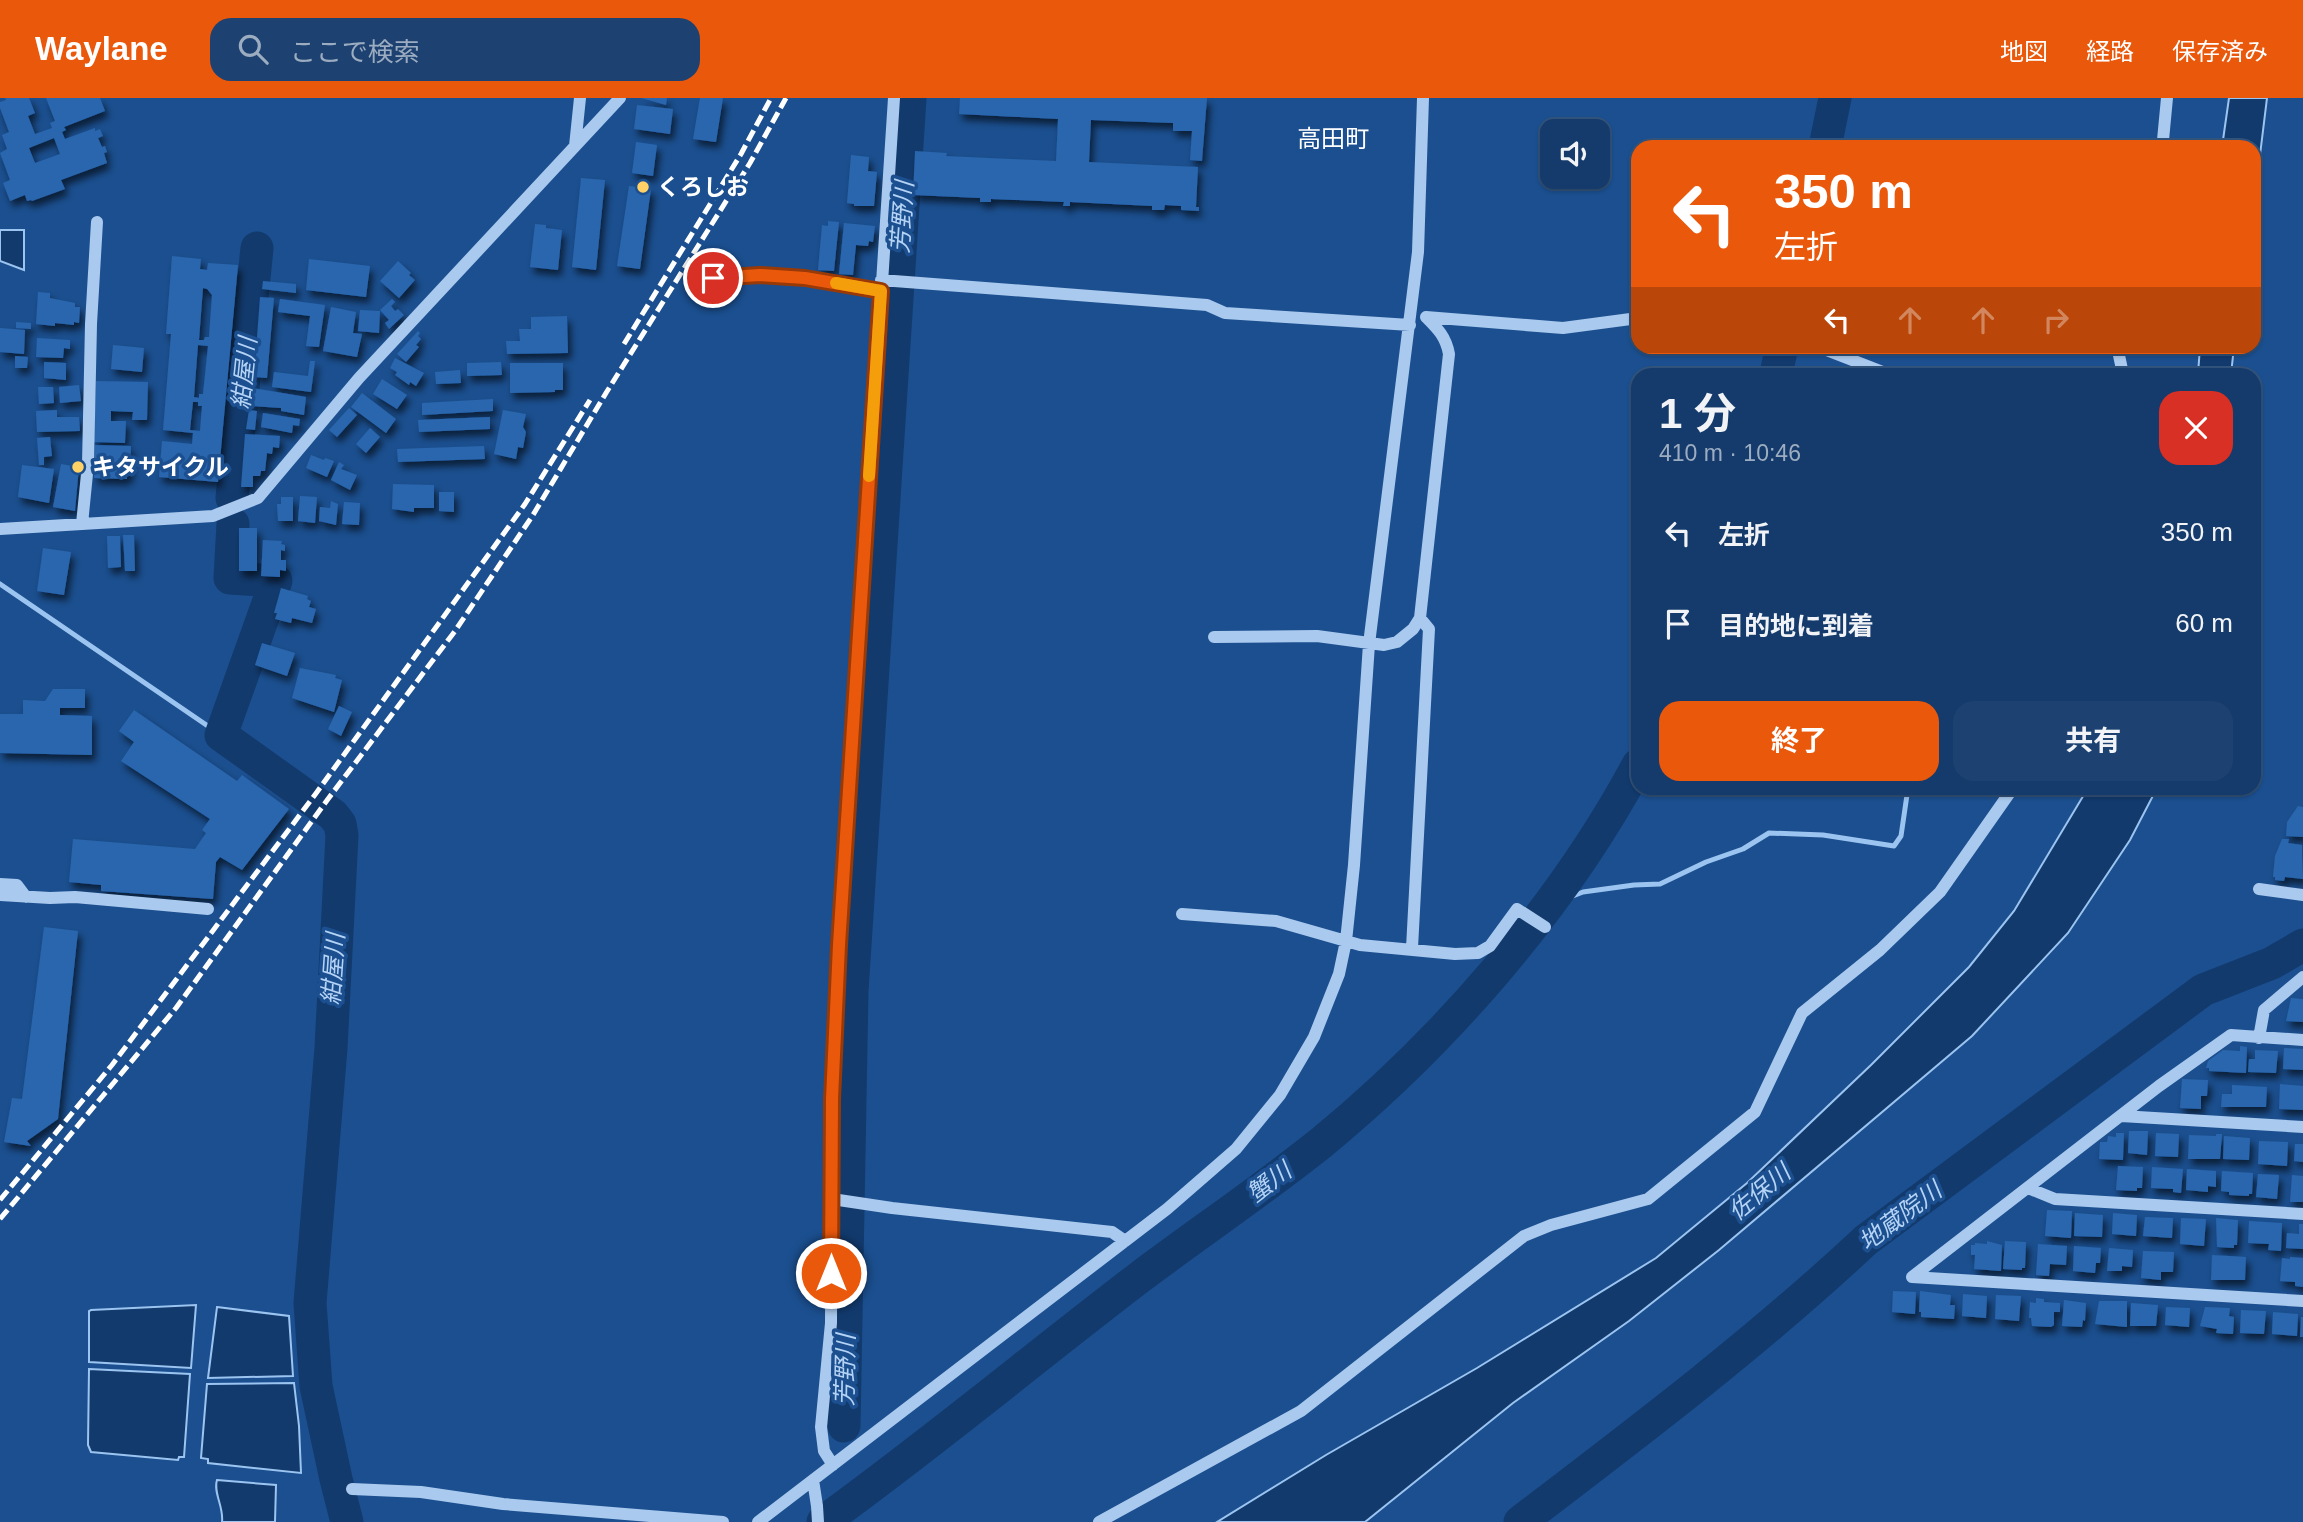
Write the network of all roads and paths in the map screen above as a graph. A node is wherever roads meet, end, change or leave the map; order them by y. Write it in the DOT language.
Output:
graph roads {
  1 [pos="580,98"];
  2 [pos="620,98"];
  3 [pos="894,98"];
  4 [pos="1423,98"];
  5 [pos="2167,98"];
  6 [pos="2163,140"];
  7 [pos="575,146"];
  8 [pos="97,222"];
  9 [pos="713,278"];
  10 [pos="881,286"];
  11 [pos="1426,317"];
  12 [pos="1631,319"];
  13 [pos="1411,320"];
  14 [pos="1837,354"];
  15 [pos="1873,368"];
  16 [pos="82,524"];
  17 [pos="0,529"];
  18 [pos="1420,618"];
  19 [pos="1214,637"];
  20 [pos="1369,644"];
  21 [pos="2008,795"];
  22 [pos="0,884"];
  23 [pos="2259,889"];
  24 [pos="0,895"];
  25 [pos="2303,895"];
  26 [pos="26,897"];
  27 [pos="208,909"];
  28 [pos="1182,914"];
  29 [pos="1545,927"];
  30 [pos="1346,941"];
  31 [pos="1412,948"];
  32 [pos="2302,978"];
  33 [pos="2259,1038"];
  34 [pos="2303,1040"];
  35 [pos="2122,1116"];
  36 [pos="2303,1127"];
  37 [pos="2028,1188"];
  38 [pos="832,1199"];
  39 [pos="2303,1214"];
  40 [pos="1125,1241"];
  41 [pos="2303,1301"];
  42 [pos="833,1465"];
  43 [pos="813,1480"];
  44 [pos="352,1489"];
  45 [pos="723,1522"];
  46 [pos="758,1522"];
  47 [pos="818,1522"];
  48 [pos="1099,1522"];
  1 -- 7 [label="street"];
  2 -- 7 [label="street"];
  3 -- 10 [label="street"];
  4 -- 13 [label="street"];
  5 -- 6 [label="street"];
  7 -- 16 [label="street"];
  8 -- 16 [label="street"];
  9 -- 10 [label="street"];
  10 -- 13 [label="street"];
  10 -- 38 [label="street"];
  11 -- 12 [label="street"];
  11 -- 13 [label="street"];
  11 -- 18 [label="street"];
  13 -- 20 [label="street"];
  14 -- 15 [label="street"];
  16 -- 17 [label="street"];
  18 -- 20 [label="street"];
  18 -- 31 [label="street"];
  19 -- 20 [label="street"];
  20 -- 30 [label="street"];
  21 -- 48 [label="street"];
  22 -- 26 [label="street"];
  23 -- 25 [label="street"];
  24 -- 26 [label="street"];
  26 -- 27 [label="street"];
  28 -- 30 [label="street"];
  29 -- 31 [label="street"];
  30 -- 31 [label="street"];
  30 -- 40 [label="street"];
  32 -- 33 [label="street"];
  33 -- 34 [label="street"];
  33 -- 35 [label="street"];
  35 -- 36 [label="street"];
  35 -- 37 [label="street"];
  37 -- 39 [label="street"];
  37 -- 41 [label="street"];
  38 -- 40 [label="street"];
  38 -- 42 [label="street"];
  40 -- 42 [label="street"];
  42 -- 43 [label="street"];
  43 -- 46 [label="street"];
  43 -- 47 [label="street"];
  44 -- 45 [label="street"];
}
